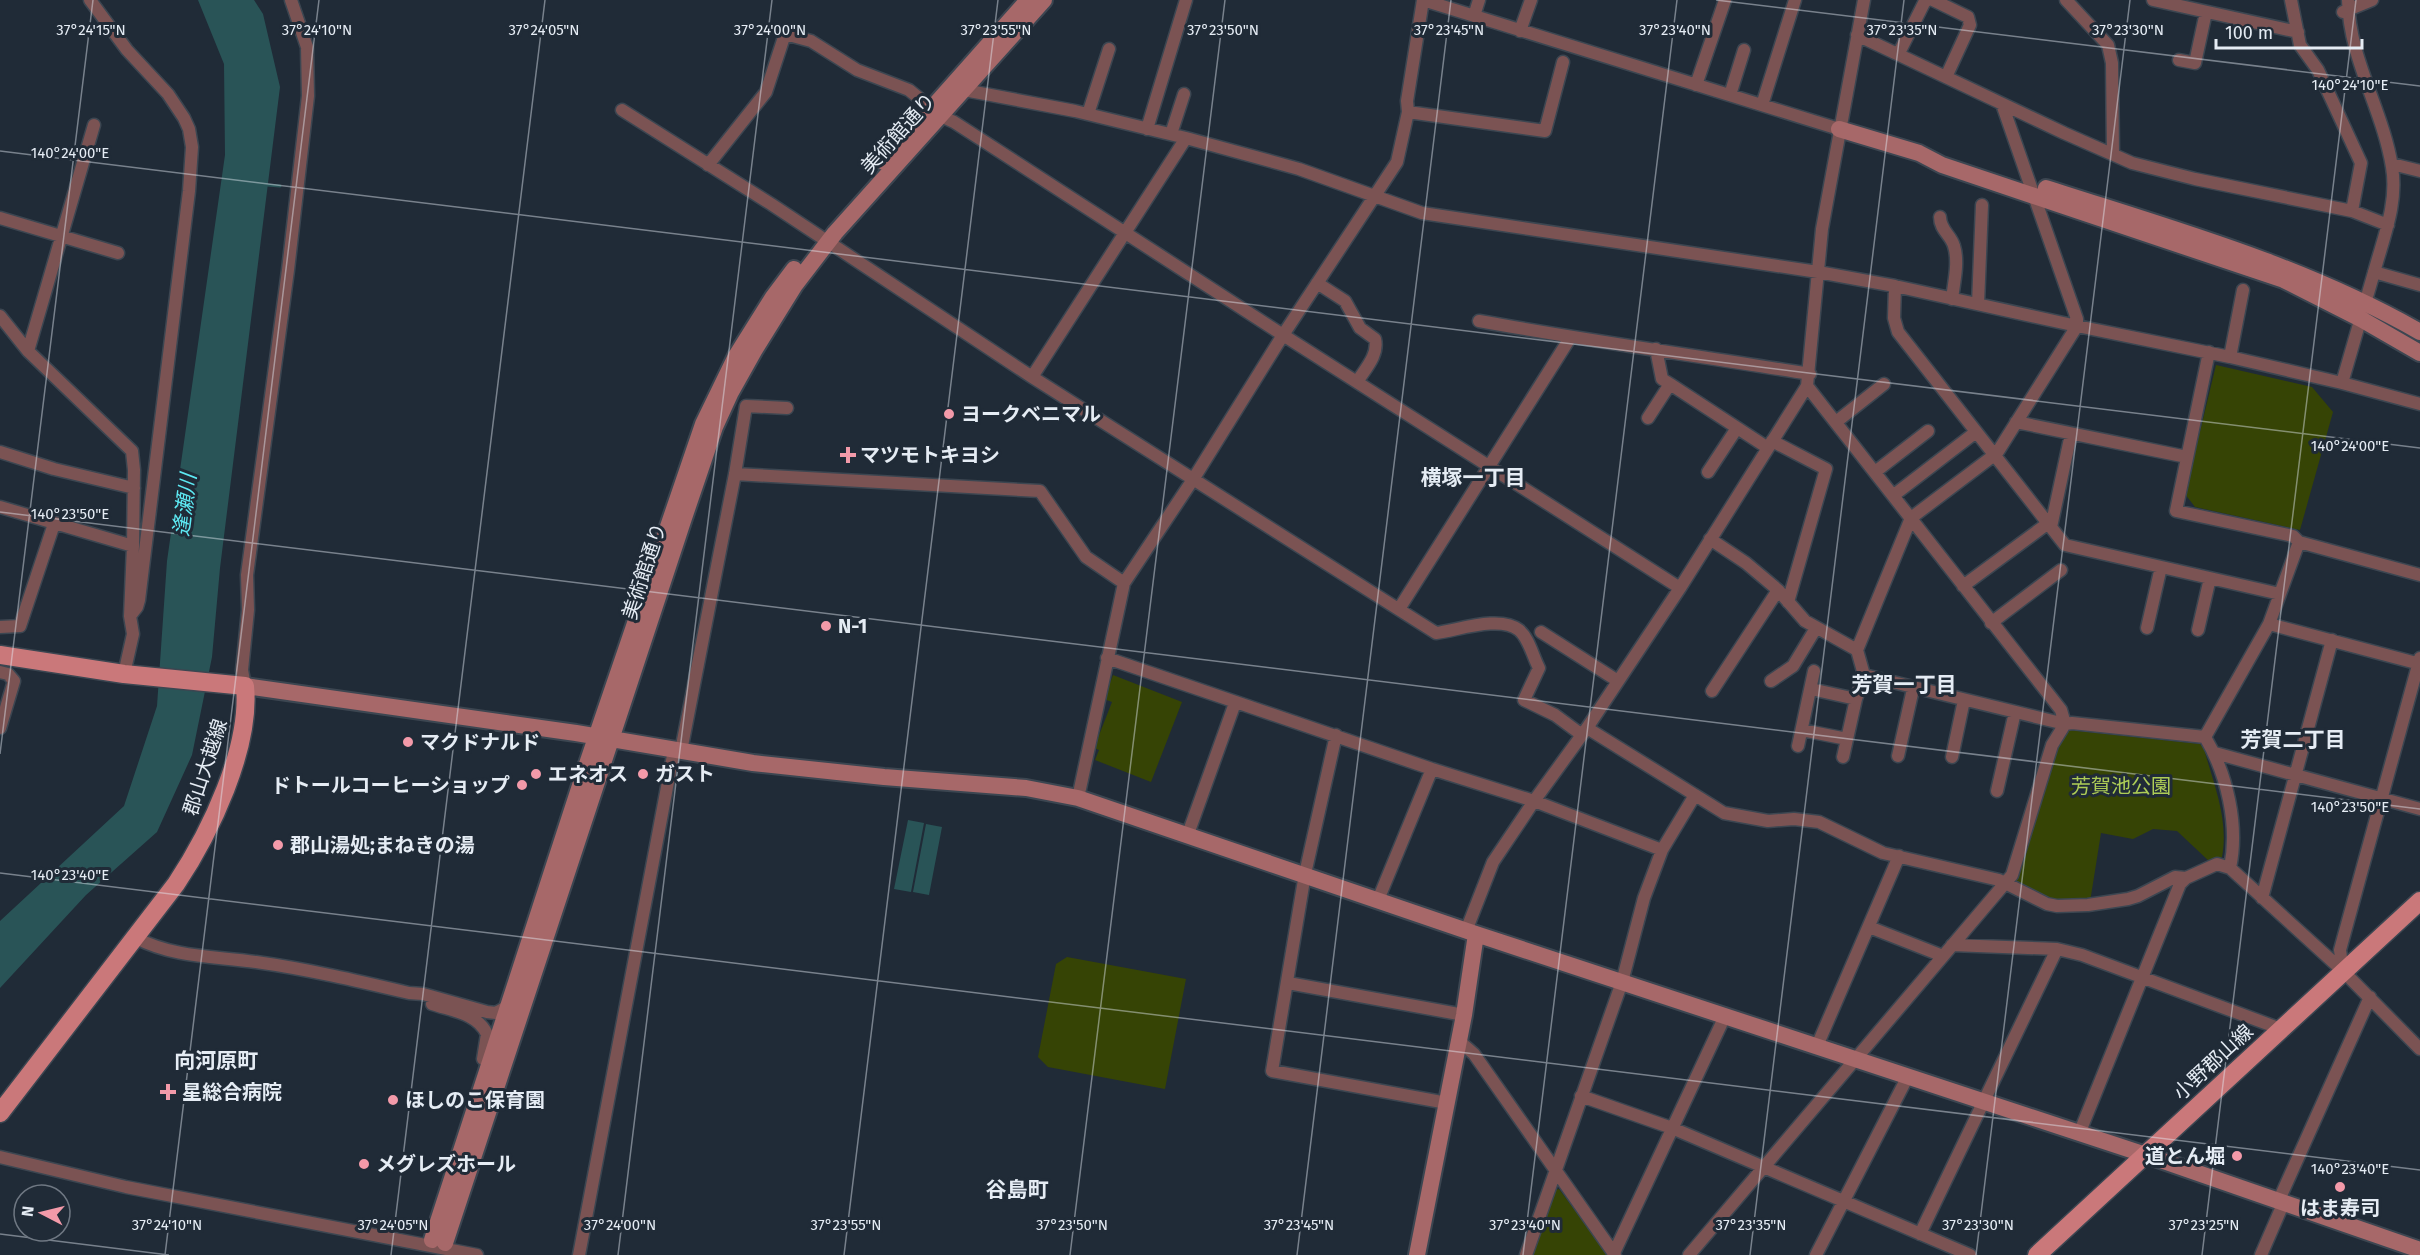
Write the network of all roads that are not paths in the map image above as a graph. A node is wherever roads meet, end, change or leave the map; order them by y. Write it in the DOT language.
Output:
graph roads {
  1 [pos="90,0"];
  2 [pos="291,0"];
  3 [pos="1028,0"];
  4 [pos="1044,0"];
  5 [pos="1186,0"];
  6 [pos="1423,0"];
  7 [pos="1479,0"];
  8 [pos="1531,0"];
  9 [pos="1725,0"];
  10 [pos="1795,0"];
  11 [pos="1864,0"];
  12 [pos="1928,0"];
  13 [pos="1933,0"];
  14 [pos="2066,0"];
  15 [pos="2153,0"];
  16 [pos="2291,0"];
  17 [pos="2372,0"];
  18 [pos="2345,6"];
  19 [pos="2206,12"];
  20 [pos="1474,16"];
  21 [pos="1520,31"];
  22 [pos="2298,32"];
  23 [pos="1857,34"];
  24 [pos="1109,49"];
  25 [pos="1744,50"];
  26 [pos="1899,53"];
  27 [pos="2179,60"];
  28 [pos="1563,62"];
  29 [pos="1946,77"];
  30 [pos="1696,85"];
  31 [pos="964,90"];
  32 [pos="1184,93"];
  33 [pos="1730,95"];
  34 [pos="2002,104"];
  35 [pos="1761,105"];
  36 [pos="622,111"];
  37 [pos="1408,112"];
  38 [pos="936,113"];
  39 [pos="1088,114"];
  40 [pos="94,125"];
  41 [pos="1147,129"];
  42 [pos="1839,129"];
  43 [pos="1171,134"];
  44 [pos="1186,138"];
  45 [pos="2113,154"];
  46 [pos="2392,164"];
  47 [pos="708,165"];
  48 [pos="2420,171"];
  49 [pos="2032,189"];
  50 [pos="1374,197"];
  51 [pos="1982,205"];
  52 [pos="2352,212"];
  53 [pos="1940,217"];
  54 [pos="0,218"];
  55 [pos="2388,225"];
  56 [pos="1126,234"];
  57 [pos="62,236"];
  58 [pos="823,239"];
  59 [pos="118,253"];
  60 [pos="1818,272"];
  61 [pos="2374,272"];
  62 [pos="1317,283"];
  63 [pos="2420,285"];
  64 [pos="1895,286"];
  65 [pos="2243,290"];
  66 [pos="1952,298"];
  67 [pos="1978,304"];
  68 [pos="2363,312"];
  69 [pos="0,316"];
  70 [pos="1479,321"];
  71 [pos="2077,326"];
  72 [pos="2420,332"];
  73 [pos="1283,335"];
  74 [pos="1570,338"];
  75 [pos="1656,349"];
  76 [pos="28,351"];
  77 [pos="2209,352"];
  78 [pos="2420,353"];
  79 [pos="2230,357"];
  80 [pos="1032,377"];
  81 [pos="1808,380"];
  82 [pos="1357,382"];
  83 [pos="2342,382"];
  84 [pos="1670,384"];
  85 [pos="1884,384"];
  86 [pos="2420,405"];
  87 [pos="788,408"];
  88 [pos="1648,418"];
  89 [pos="1836,422"];
  90 [pos="2016,422"];
  91 [pos="1737,428"];
  92 [pos="1928,431"];
  93 [pos="1976,432"];
  94 [pos="2071,434"];
  95 [pos="1770,445"];
  96 [pos="0,452"];
  97 [pos="1994,455"];
  98 [pos="2187,457"];
  99 [pos="1489,466"];
  100 [pos="1708,472"];
  101 [pos="1875,472"];
  102 [pos="735,474"];
  103 [pos="1194,477"];
  104 [pos="134,488"];
  105 [pos="1894,495"];
  106 [pos="0,507"];
  107 [pos="1911,518"];
  108 [pos="54,524"];
  109 [pos="2049,525"];
  110 [pos="1710,539"];
  111 [pos="2300,542"];
  112 [pos="133,546"];
  113 [pos="2161,567"];
  114 [pos="2061,570"];
  115 [pos="2420,575"];
  116 [pos="2210,578"];
  117 [pos="1124,583"];
  118 [pos="1963,586"];
  119 [pos="1680,588"];
  120 [pos="1778,590"];
  121 [pos="2280,594"];
  122 [pos="1788,602"];
  123 [pos="1399,609"];
  124 [pos="130,616"];
  125 [pos="1991,623"];
  126 [pos="2269,624"];
  127 [pos="0,627"];
  128 [pos="2148,627"];
  129 [pos="1816,628"];
  130 [pos="2198,630"];
  131 [pos="1541,632"];
  132 [pos="2332,640"];
  133 [pos="1857,650"];
  134 [pos="0,655"];
  135 [pos="1107,658"];
  136 [pos="2420,662"];
  137 [pos="1814,671"];
  138 [pos="0,672"];
  139 [pos="128,674"];
  140 [pos="1864,675"];
  141 [pos="1618,681"];
  142 [pos="1771,681"];
  143 [pos="240,685"];
  144 [pos="1811,689"];
  145 [pos="1913,689"];
  146 [pos="1712,692"];
  147 [pos="1856,699"];
  148 [pos="1964,700"];
  149 [pos="1235,703"];
  150 [pos="2015,712"];
  151 [pos="2065,724"];
  152 [pos="0,728"];
  153 [pos="1802,730"];
  154 [pos="1584,731"];
  155 [pos="1336,735"];
  156 [pos="2205,736"];
  157 [pos="604,738"];
  158 [pos="1847,739"];
  159 [pos="1798,746"];
  160 [pos="678,751"];
  161 [pos="2215,753"];
  162 [pos="1898,756"];
  163 [pos="1843,757"];
  164 [pos="1952,757"];
  165 [pos="1432,769"];
  166 [pos="2295,775"];
  167 [pos="1997,791"];
  168 [pos="1695,795"];
  169 [pos="1078,798"];
  170 [pos="2380,798"];
  171 [pos="1534,801"];
  172 [pos="2420,809"];
  173 [pos="1188,834"];
  174 [pos="1662,850"];
  175 [pos="1899,856"];
  176 [pos="2230,868"];
  177 [pos="1305,874"];
  178 [pos="2186,878"];
  179 [pos="2005,883"];
  180 [pos="2262,898"];
  181 [pos="1378,900"];
  182 [pos="2420,901"];
  183 [pos="1869,927"];
  184 [pos="1471,932"];
  185 [pos="136,938"];
  186 [pos="1952,945"];
  187 [pos="2058,949"];
  188 [pos="1943,956"];
  189 [pos="2343,971"];
  190 [pos="2141,977"];
  191 [pos="1622,982"];
  192 [pos="1288,983"];
  193 [pos="409,993"];
  194 [pos="2370,998"];
  195 [pos="510,1005"];
  196 [pos="1464,1015"];
  197 [pos="1725,1016"];
  198 [pos="2281,1029"];
  199 [pos="1458,1040"];
  200 [pos="1817,1046"];
  201 [pos="2420,1049"];
  202 [pos="1855,1059"];
  203 [pos="1908,1076"];
  204 [pos="1581,1096"];
  205 [pos="1986,1102"];
  206 [pos="1447,1103"];
  207 [pos="0,1113"];
  208 [pos="470,1125"];
  209 [pos="1672,1128"];
  210 [pos="2079,1134"];
  211 [pos="2146,1155"];
  212 [pos="0,1157"];
  213 [pos="1554,1169"];
  214 [pos="1764,1169"];
  215 [pos="2282,1201"];
  216 [pos="1843,1202"];
  217 [pos="1920,1234"];
  218 [pos="2420,1250"];
  219 [pos="1615,1254"];
  220 [pos="477,1255"];
  221 [pos="579,1255"];
  222 [pos="1417,1255"];
  223 [pos="1526,1255"];
  224 [pos="1689,1255"];
  225 [pos="1816,1255"];
  226 [pos="1970,1255"];
  227 [pos="2037,1255"];
  228 [pos="2261,1255"];
  1 -- 124 [label="street"];
  2 -- 143 [label="street"];
  3 -- 38 [label="street, 美術館通り"];
  4 -- 31 [label="street, 美術館通り"];
  5 -- 41 [label="street"];
  6 -- 20 [label="street"];
  6 -- 37 [label="street"];
  7 -- 20 [label="street"];
  8 -- 21 [label="street"];
  9 -- 30 [label="street"];
  10 -- 35 [label="street"];
  11 -- 23 [label="street"];
  12 -- 26 [label="street"];
  13 -- 29 [label="street"];
  14 -- 45 [label="street"];
  15 -- 19 [label="street"];
  16 -- 22 [label="street"];
  17 -- 18 [label="street"];
  18 -- 46 [label="street"];
  19 -- 22 [label="street"];
  19 -- 27 [label="street"];
  20 -- 21 [label="street"];
  21 -- 30 [label="street"];
  22 -- 52 [label="street"];
  23 -- 26 [label="street"];
  23 -- 42 [label="street"];
  24 -- 39 [label="street"];
  25 -- 33 [label="street"];
  26 -- 29 [label="street"];
  28 -- 37 [label="street"];
  29 -- 34 [label="street"];
  30 -- 33 [label="street"];
  31 -- 38 [label="street, 美術館通り"];
  31 -- 39 [label="street"];
  32 -- 43 [label="street"];
  33 -- 35 [label="street"];
  34 -- 45 [label="street"];
  34 -- 49 [label="street"];
  35 -- 42 [label="street"];
  36 -- 47 [label="street"];
  37 -- 50 [label="street"];
  38 -- 47 [label="street"];
  38 -- 56 [label="street"];
  38 -- 58 [label="street, 美術館通り"];
  39 -- 41 [label="street"];
  40 -- 57 [label="street"];
  41 -- 43 [label="street"];
  42 -- 49 [label="street"];
  42 -- 60 [label="street"];
  43 -- 44 [label="street"];
  44 -- 50 [label="street"];
  44 -- 56 [label="street"];
  45 -- 52 [label="street"];
  46 -- 48 [label="street"];
  46 -- 55 [label="street"];
  47 -- 58 [label="street"];
  49 -- 68 [label="street"];
  49 -- 71 [label="street"];
  50 -- 60 [label="street"];
  50 -- 62 [label="street"];
  51 -- 67 [label="street"];
  52 -- 55 [label="street"];
  53 -- 66 [label="street"];
  54 -- 57 [label="street"];
  55 -- 61 [label="street"];
  56 -- 73 [label="street"];
  56 -- 80 [label="street"];
  57 -- 59 [label="street"];
  57 -- 76 [label="street"];
  58 -- 80 [label="street"];
  58 -- 157 [label="street, 美術館通り"];
  60 -- 64 [label="street"];
  60 -- 81 [label="street"];
  61 -- 63 [label="street"];
  61 -- 68 [label="street"];
  62 -- 73 [label="street"];
  62 -- 82 [label="street"];
  64 -- 66 [label="street"];
  64 -- 93 [label="street"];
  65 -- 79 [label="street"];
  66 -- 67 [label="street"];
  67 -- 71 [label="street"];
  68 -- 72 [label="street"];
  68 -- 78 [label="street"];
  68 -- 83 [label="street"];
  69 -- 76 [label="street"];
  70 -- 74 [label="street"];
  71 -- 77 [label="street"];
  71 -- 90 [label="street"];
  73 -- 82 [label="street"];
  73 -- 103 [label="street"];
  74 -- 75 [label="street"];
  74 -- 99 [label="street"];
  75 -- 81 [label="street"];
  75 -- 84 [label="street"];
  76 -- 104 [label="street"];
  77 -- 79 [label="street"];
  77 -- 98 [label="street"];
  79 -- 83 [label="street"];
  80 -- 103 [label="street"];
  81 -- 89 [label="street"];
  81 -- 95 [label="street"];
  82 -- 99 [label="street"];
  83 -- 86 [label="street"];
  84 -- 88 [label="street"];
  84 -- 91 [label="street"];
  85 -- 89 [label="street"];
  87 -- 102 [label="street"];
  89 -- 101 [label="street"];
  90 -- 94 [label="street"];
  90 -- 97 [label="street"];
  91 -- 95 [label="street"];
  91 -- 100 [label="street"];
  92 -- 101 [label="street"];
  93 -- 97 [label="street"];
  93 -- 105 [label="street"];
  94 -- 98 [label="street"];
  94 -- 109 [label="street"];
  95 -- 110 [label="street"];
  95 -- 122 [label="street"];
  96 -- 104 [label="street"];
  97 -- 107 [label="street"];
  97 -- 109 [label="street"];
  98 -- 111 [label="street"];
  99 -- 119 [label="street"];
  99 -- 123 [label="street"];
  101 -- 105 [label="street"];
  102 -- 117 [label="street"];
  102 -- 160 [label="street"];
  103 -- 117 [label="street"];
  103 -- 123 [label="street"];
  104 -- 112 [label="street"];
  105 -- 107 [label="street"];
  106 -- 108 [label="street"];
  107 -- 118 [label="street"];
  107 -- 133 [label="street"];
  108 -- 112 [label="street"];
  108 -- 127 [label="street"];
  109 -- 113 [label="street"];
  109 -- 118 [label="street"];
  110 -- 119 [label="street"];
  110 -- 120 [label="street"];
  111 -- 115 [label="street"];
  111 -- 121 [label="street"];
  112 -- 124 [label="street"];
  113 -- 116 [label="street"];
  113 -- 128 [label="street"];
  114 -- 125 [label="street"];
  116 -- 121 [label="street"];
  116 -- 130 [label="street"];
  117 -- 135 [label="street"];
  118 -- 125 [label="street"];
  119 -- 141 [label="street"];
  120 -- 122 [label="street"];
  120 -- 146 [label="street"];
  121 -- 126 [label="street"];
  122 -- 129 [label="street"];
  123 -- 154 [label="street"];
  124 -- 139 [label="street"];
  125 -- 151 [label="street"];
  126 -- 132 [label="street"];
  126 -- 156 [label="street"];
  129 -- 133 [label="street"];
  129 -- 142 [label="street"];
  131 -- 141 [label="street"];
  132 -- 136 [label="street"];
  132 -- 166 [label="street"];
  133 -- 140 [label="street"];
  134 -- 139 [label="main road"];
  135 -- 149 [label="street"];
  135 -- 169 [label="street"];
  136 -- 170 [label="street"];
  137 -- 144 [label="street"];
  138 -- 152 [label="street"];
  139 -- 143 [label="main road"];
  140 -- 145 [label="street"];
  140 -- 147 [label="street"];
  141 -- 154 [label="street"];
  143 -- 157 [label="street"];
  143 -- 185 [label="main road, 郡山大越線"];
  144 -- 147 [label="street"];
  144 -- 153 [label="street"];
  145 -- 148 [label="street"];
  145 -- 162 [label="street"];
  147 -- 158 [label="street"];
  148 -- 150 [label="street"];
  148 -- 164 [label="street"];
  149 -- 155 [label="street"];
  149 -- 173 [label="street"];
  150 -- 151 [label="street"];
  150 -- 167 [label="street"];
  151 -- 156 [label="street"];
  151 -- 179 [label="street"];
  153 -- 158 [label="street"];
  153 -- 159 [label="street"];
  154 -- 168 [label="street"];
  154 -- 171 [label="street"];
  155 -- 165 [label="street"];
  155 -- 177 [label="street"];
  156 -- 161 [label="street"];
  157 -- 160 [label="street"];
  157 -- 195 [label="street, 美術館通り"];
  157 -- 208 [label="street, 美術館通り"];
  158 -- 163 [label="street"];
  160 -- 169 [label="street"];
  160 -- 221 [label="street"];
  161 -- 166 [label="street"];
  161 -- 176 [label="street"];
  165 -- 171 [label="street"];
  165 -- 181 [label="street"];
  166 -- 170 [label="street"];
  166 -- 180 [label="street"];
  168 -- 174 [label="street"];
  168 -- 175 [label="street"];
  169 -- 173 [label="street"];
  170 -- 172 [label="street"];
  170 -- 189 [label="street"];
  171 -- 174 [label="street"];
  171 -- 184 [label="street"];
  173 -- 177 [label="street"];
  174 -- 191 [label="street"];
  175 -- 179 [label="street"];
  175 -- 183 [label="street"];
  176 -- 178 [label="street"];
  176 -- 180 [label="street"];
  177 -- 181 [label="street"];
  177 -- 192 [label="street"];
  178 -- 179 [label="street"];
  178 -- 190 [label="street"];
  179 -- 186 [label="street"];
  180 -- 189 [label="street"];
  181 -- 184 [label="street"];
  182 -- 189 [label="main road, 小野郡山線"];
  183 -- 188 [label="street"];
  183 -- 200 [label="street"];
  184 -- 191 [label="street"];
  184 -- 196 [label="street"];
  185 -- 193 [label="street"];
  185 -- 207 [label="main road, 郡山大越線"];
  186 -- 187 [label="street"];
  186 -- 188 [label="street"];
  187 -- 190 [label="street"];
  187 -- 205 [label="street"];
  188 -- 202 [label="street"];
  189 -- 194 [label="street"];
  189 -- 198 [label="main road, 小野郡山線"];
  190 -- 198 [label="street"];
  190 -- 210 [label="street"];
  191 -- 197 [label="street"];
  191 -- 204 [label="street"];
  192 -- 196 [label="street"];
  192 -- 206 [label="street"];
  193 -- 195 [label="street"];
  193 -- 208 [label="street"];
  194 -- 201 [label="street"];
  194 -- 215 [label="street"];
  195 -- 208 [label="street, 美術館通り"];
  196 -- 199 [label="street"];
  197 -- 200 [label="street"];
  197 -- 209 [label="street"];
  198 -- 211 [label="main road, 小野郡山線"];
  199 -- 206 [label="street"];
  199 -- 213 [label="street"];
  200 -- 202 [label="street"];
  202 -- 203 [label="street"];
  202 -- 214 [label="street"];
  203 -- 205 [label="street"];
  203 -- 216 [label="street"];
  204 -- 209 [label="street"];
  204 -- 213 [label="street"];
  205 -- 210 [label="street"];
  205 -- 217 [label="street"];
  206 -- 222 [label="street"];
  209 -- 214 [label="street"];
  209 -- 219 [label="street"];
  210 -- 211 [label="street"];
  211 -- 215 [label="street"];
  211 -- 227 [label="main road, 小野郡山線"];
  212 -- 220 [label="street"];
  213 -- 219 [label="street"];
  213 -- 223 [label="street"];
  214 -- 216 [label="street"];
  214 -- 224 [label="street"];
  215 -- 218 [label="street"];
  215 -- 228 [label="street"];
  216 -- 217 [label="street"];
  216 -- 225 [label="street"];
  217 -- 226 [label="street"];
}
